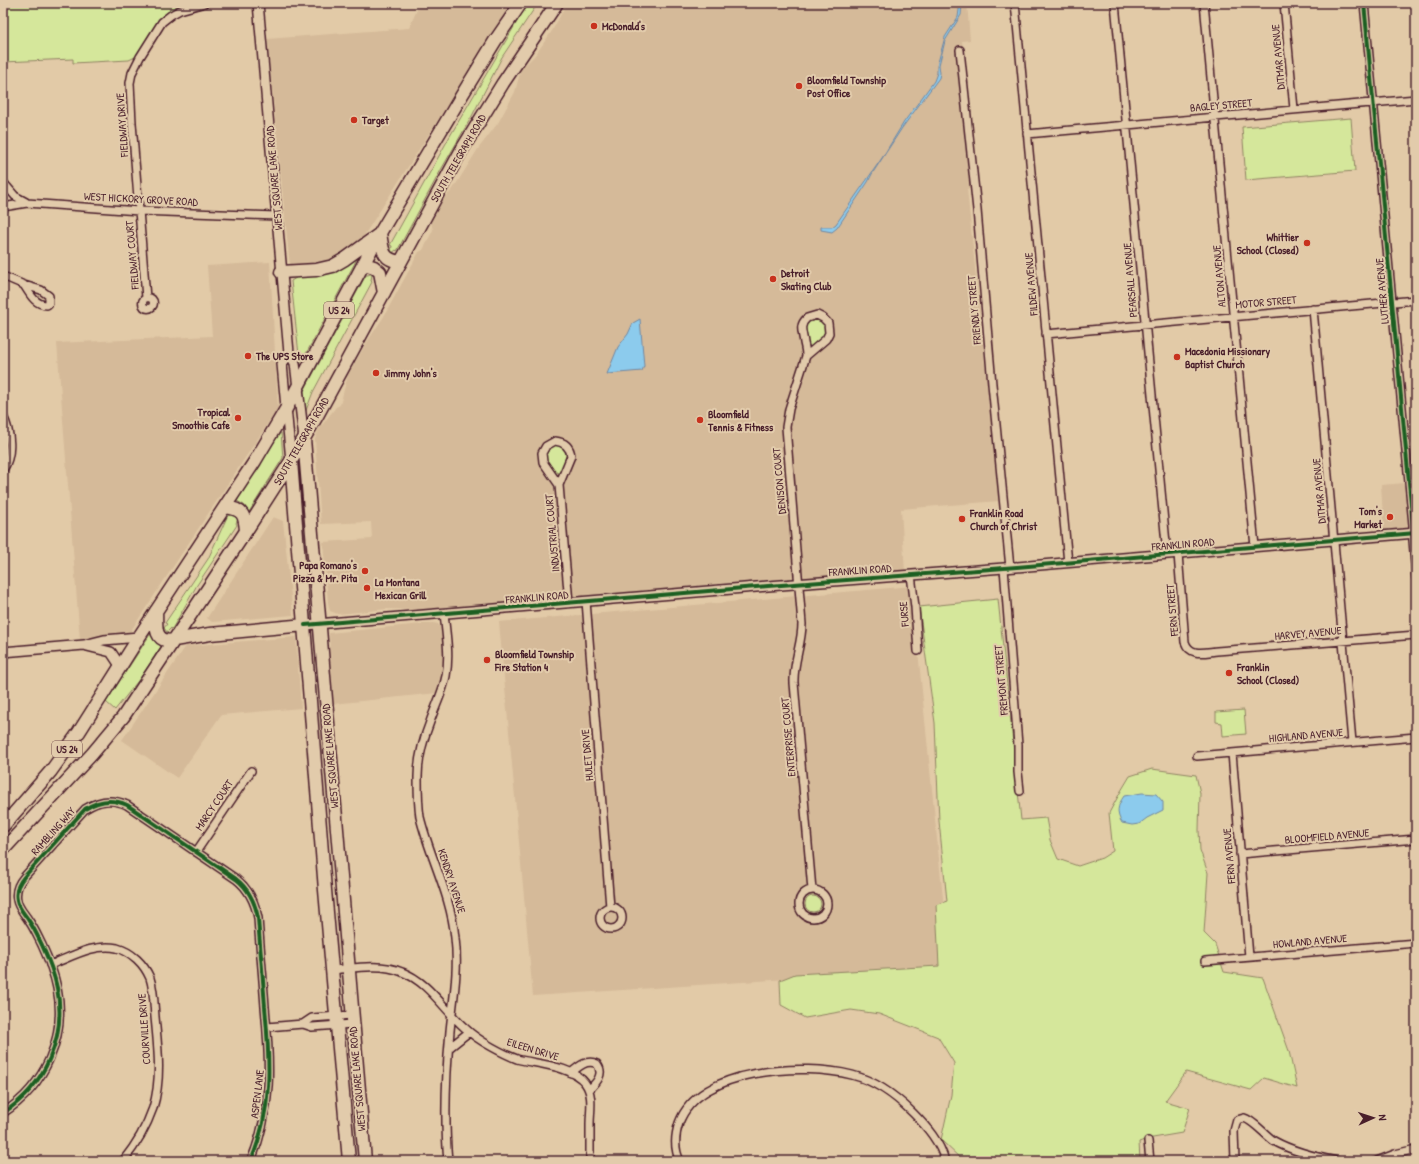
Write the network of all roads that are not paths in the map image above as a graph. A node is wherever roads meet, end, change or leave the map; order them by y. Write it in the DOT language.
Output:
graph roads {
  1 [pos="205,3"];
  2 [pos="258,3"];
  3 [pos="521,3"];
  4 [pos="557,3"];
  5 [pos="1015,3"];
  6 [pos="1114,3"];
  7 [pos="1204,3"];
  8 [pos="1284,3"];
  9 [pos="1364,3"];
  10 [pos="960,50"];
  11 [pos="1416,99"];
  12 [pos="1374,103"];
  13 [pos="1294,110"];
  14 [pos="1215,116"];
  15 [pos="1127,124"];
  16 [pos="1028,134"];
  17 [pos="3,182"];
  18 [pos="27,203"];
  19 [pos="3,207"];
  20 [pos="139,211"];
  21 [pos="277,216"];
  22 [pos="380,233"];
  23 [pos="400,262"];
  24 [pos="364,264"];
  25 [pos="281,272"];
  26 [pos="3,276"];
  27 [pos="24,285"];
  28 [pos="384,293"];
  29 [pos="146,298"];
  30 [pos="1416,300"];
  31 [pos="1392,302"];
  32 [pos="1313,309"];
  33 [pos="1234,316"];
  34 [pos="1146,325"];
  35 [pos="1046,334"];
  36 [pos="289,353"];
  37 [pos="806,356"];
  38 [pos="298,386"];
  39 [pos="286,409"];
  40 [pos="3,416"];
  41 [pos="304,439"];
  42 [pos="291,461"];
  43 [pos="3,470"];
  44 [pos="559,485"];
  45 [pos="225,507"];
  46 [pos="246,531"];
  47 [pos="1415,533"];
  48 [pos="1334,540"];
  49 [pos="1255,547"];
  50 [pos="1167,554"];
  51 [pos="1178,554"];
  52 [pos="1068,563"];
  53 [pos="1007,568"];
  54 [pos="911,575"];
  55 [pos="1416,577"];
  56 [pos="799,584"];
  57 [pos="586,601"];
  58 [pos="569,603"];
  59 [pos="156,611"];
  60 [pos="444,613"];
  61 [pos="319,624"];
  62 [pos="305,625"];
  63 [pos="1416,635"];
  64 [pos="139,637"];
  65 [pos="174,641"];
  66 [pos="1343,641"];
  67 [pos="84,645"];
  68 [pos="918,651"];
  69 [pos="3,652"];
  70 [pos="1202,652"];
  71 [pos="121,666"];
  72 [pos="1416,737"];
  73 [pos="1352,742"];
  74 [pos="1232,753"];
  75 [pos="1197,756"];
  76 [pos="251,771"];
  77 [pos="1020,791"];
  78 [pos="3,826"];
  79 [pos="1416,839"];
  80 [pos="3,850"];
  81 [pos="196,852"];
  82 [pos="1240,854"];
  83 [pos="812,890"];
  84 [pos="610,907"];
  85 [pos="1416,943"];
  86 [pos="1249,957"];
  87 [pos="1205,961"];
  88 [pos="50,965"];
  89 [pos="348,969"];
  90 [pos="333,970"];
  91 [pos="452,1014"];
  92 [pos="352,1020"];
  93 [pos="337,1021"];
  94 [pos="267,1027"];
  95 [pos="469,1032"];
  96 [pos="449,1048"];
  97 [pos="571,1073"];
  98 [pos="589,1090"];
  99 [pos="3,1113"];
  100 [pos="1148,1141"];
  101 [pos="1416,1149"];
  102 [pos="1396,1158"];
  103 [pos="123,1161"];
  104 [pos="251,1161"];
  105 [pos="349,1161"];
  106 [pos="364,1161"];
  107 [pos="448,1161"];
  108 [pos="590,1161"];
  109 [pos="680,1161"];
  110 [pos="945,1161"];
  111 [pos="1150,1161"];
  112 [pos="1235,1161"];
  113 [pos="1337,1161"];
  114 [pos="1377,1161"];
  1 -- 20 [label="street, FIELDWAY DRIVE"];
  2 -- 21 [label="street, WEST SQUARE LAKE ROAD"];
  3 -- 22 [label="highway, US 24"];
  4 -- 23 [label="highway, SOUTH TELEGRAPH ROAD / US 24"];
  5 -- 16 [label="street, FILDEW AVENUE"];
  6 -- 15 [label="street, PEARSALL AVENUE"];
  7 -- 14 [label="street, ALTON AVENUE"];
  8 -- 13 [label="street, DITMAR AVENUE"];
  9 -- 12 [label="street, LUTHER AVENUE"];
  10 -- 53 [label="street, FRIENDLY STREET"];
  11 -- 12 [label="street, BAGLEY STREET"];
  12 -- 13 [label="street, BAGLEY STREET"];
  12 -- 31 [label="street, LUTHER AVENUE"];
  13 -- 14 [label="street, BAGLEY STREET"];
  14 -- 15 [label="street, BAGLEY STREET"];
  14 -- 33 [label="street, ALTON AVENUE"];
  15 -- 16 [label="street, BAGLEY STREET"];
  15 -- 34 [label="street, PEARSALL AVENUE"];
  16 -- 35 [label="street, FILDEW AVENUE"];
  17 -- 18 [label="street"];
  18 -- 19 [label="street, WEST HICKORY GROVE ROAD"];
  18 -- 20 [label="street, WEST HICKORY GROVE ROAD"];
  20 -- 21 [label="street, WEST HICKORY GROVE ROAD"];
  20 -- 29 [label="street, FIELDWAY COURT"];
  21 -- 25 [label="street, WEST SQUARE LAKE ROAD"];
  22 -- 23 [label="highway"];
  22 -- 24 [label="highway, US 24"];
  22 -- 25 [label="highway"];
  23 -- 28 [label="highway, SOUTH TELEGRAPH ROAD / US 24"];
  24 -- 28 [label="highway"];
  24 -- 38 [label="highway, US 24"];
  25 -- 36 [label="street, WEST SQUARE LAKE ROAD"];
  26 -- 27 [label="street"];
  28 -- 41 [label="highway, SOUTH TELEGRAPH ROAD / US 24"];
  30 -- 31 [label="street, MOTOR STREET"];
  31 -- 32 [label="street, MOTOR STREET"];
  31 -- 47 [label="street, LUTHER AVENUE"];
  32 -- 33 [label="street, MOTOR STREET"];
  32 -- 48 [label="street, DITMAR AVENUE"];
  33 -- 34 [label="street, MOTOR STREET"];
  33 -- 49 [label="street, ALTON AVENUE"];
  34 -- 35 [label="street, MOTOR STREET"];
  34 -- 50 [label="street, PEARSALL AVENUE"];
  35 -- 52 [label="street, FILDEW AVENUE"];
  36 -- 38 [label="street, WEST SQUARE LAKE ROAD"];
  36 -- 39 [label="street, WEST SQUARE LAKE ROAD"];
  37 -- 37 [label="street, DENISON COURT"];
  37 -- 56 [label="street, DENISON COURT"];
  38 -- 39 [label="highway, US 24"];
  38 -- 41 [label="street, WEST SQUARE LAKE ROAD"];
  39 -- 42 [label="street, WEST SQUARE LAKE ROAD"];
  39 -- 45 [label="highway, US 24"];
  40 -- 43 [label="street"];
  41 -- 42 [label="highway, SOUTH TELEGRAPH ROAD / US 24"];
  41 -- 61 [label="highway, WEST SQUARE LAKE ROAD"];
  42 -- 46 [label="highway, SOUTH TELEGRAPH ROAD / US 24"];
  42 -- 62 [label="highway, WEST SQUARE LAKE ROAD"];
  44 -- 44 [label="street, INDUSTRIAL COURT"];
  44 -- 58 [label="street, INDUSTRIAL COURT"];
  45 -- 46 [label="highway"];
  45 -- 59 [label="highway, US 24"];
  46 -- 65 [label="highway, SOUTH TELEGRAPH ROAD / US 24"];
  47 -- 48 [label="street, FRANKLIN ROAD"];
  47 -- 55 [label="street, LUTHER AVENUE"];
  48 -- 49 [label="street, FRANKLIN ROAD"];
  48 -- 66 [label="street, DITMAR AVENUE"];
  49 -- 51 [label="street, FRANKLIN ROAD"];
  50 -- 51 [label="street, FRANKLIN ROAD"];
  50 -- 52 [label="street, FRANKLIN ROAD"];
  51 -- 70 [label="street, FERN STREET"];
  52 -- 53 [label="street, FRANKLIN ROAD"];
  53 -- 54 [label="street, FRANKLIN ROAD"];
  53 -- 77 [label="street, FREMONT STREET"];
  54 -- 56 [label="street, FRANKLIN ROAD"];
  54 -- 68 [label="street, FURSE"];
  56 -- 57 [label="street, FRANKLIN ROAD"];
  56 -- 83 [label="street, ENTERPRISE COURT"];
  57 -- 58 [label="street, FRANKLIN ROAD"];
  57 -- 84 [label="street, HULET DRIVE"];
  58 -- 60 [label="street, FRANKLIN ROAD"];
  59 -- 64 [label="highway, US 24"];
  59 -- 65 [label="highway"];
  60 -- 61 [label="street, FRANKLIN ROAD"];
  60 -- 91 [label="street, KENDRY AVENUE"];
  61 -- 62 [label="street, FRANKLIN ROAD"];
  61 -- 89 [label="highway, WEST SQUARE LAKE ROAD"];
  62 -- 65 [label="highway, FRANKLIN ROAD"];
  62 -- 90 [label="highway, WEST SQUARE LAKE ROAD"];
  63 -- 66 [label="street, HARVEY AVENUE"];
  64 -- 67 [label="street"];
  64 -- 71 [label="highway, US 24"];
  65 -- 80 [label="highway, SOUTH TELEGRAPH ROAD / US 24"];
  66 -- 70 [label="street, HARVEY AVENUE"];
  66 -- 73 [label="street, DITMAR AVENUE"];
  67 -- 69 [label="street"];
  67 -- 71 [label="street"];
  71 -- 78 [label="highway, US 24"];
  72 -- 73 [label="street, HIGHLAND AVENUE"];
  73 -- 74 [label="street, HIGHLAND AVENUE"];
  74 -- 75 [label="street, HIGHLAND AVENUE"];
  74 -- 82 [label="street, FERN AVENUE"];
  76 -- 81 [label="street, MARCY COURT"];
  79 -- 82 [label="street, BLOOMFIELD AVENUE"];
  81 -- 88 [label="street, RAMBLING WAY"];
  81 -- 94 [label="street, RAMBLING WAY"];
  82 -- 86 [label="street, FERN AVENUE"];
  85 -- 86 [label="street, HOWLAND AVENUE"];
  86 -- 87 [label="street, HOWLAND AVENUE"];
  88 -- 99 [label="street, RAMBLING WAY"];
  88 -- 103 [label="street, COURVILLE DRIVE"];
  89 -- 90 [label="street, EILEEN DRIVE"];
  89 -- 91 [label="street, EILEEN DRIVE"];
  89 -- 92 [label="highway, WEST SQUARE LAKE ROAD"];
  90 -- 93 [label="highway, WEST SQUARE LAKE ROAD"];
  91 -- 95 [label="street, EILEEN DRIVE"];
  91 -- 96 [label="street, KENDRY AVENUE"];
  92 -- 93 [label="street"];
  92 -- 106 [label="highway, WEST SQUARE LAKE ROAD"];
  93 -- 94 [label="street"];
  93 -- 105 [label="highway, WEST SQUARE LAKE ROAD"];
  94 -- 104 [label="street, ASPEN LANE"];
  95 -- 96 [label="street"];
  95 -- 97 [label="street, EILEEN DRIVE"];
  96 -- 107 [label="street, KENDRY AVENUE"];
  97 -- 98 [label="street, EILEEN DRIVE"];
  97 -- 98 [label="street"];
  98 -- 108 [label="street"];
  100 -- 111 [label="street"];
  101 -- 102 [label="street"];
  102 -- 114 [label="street"];
  109 -- 110 [label="street"];
  112 -- 113 [label="street"];
}
